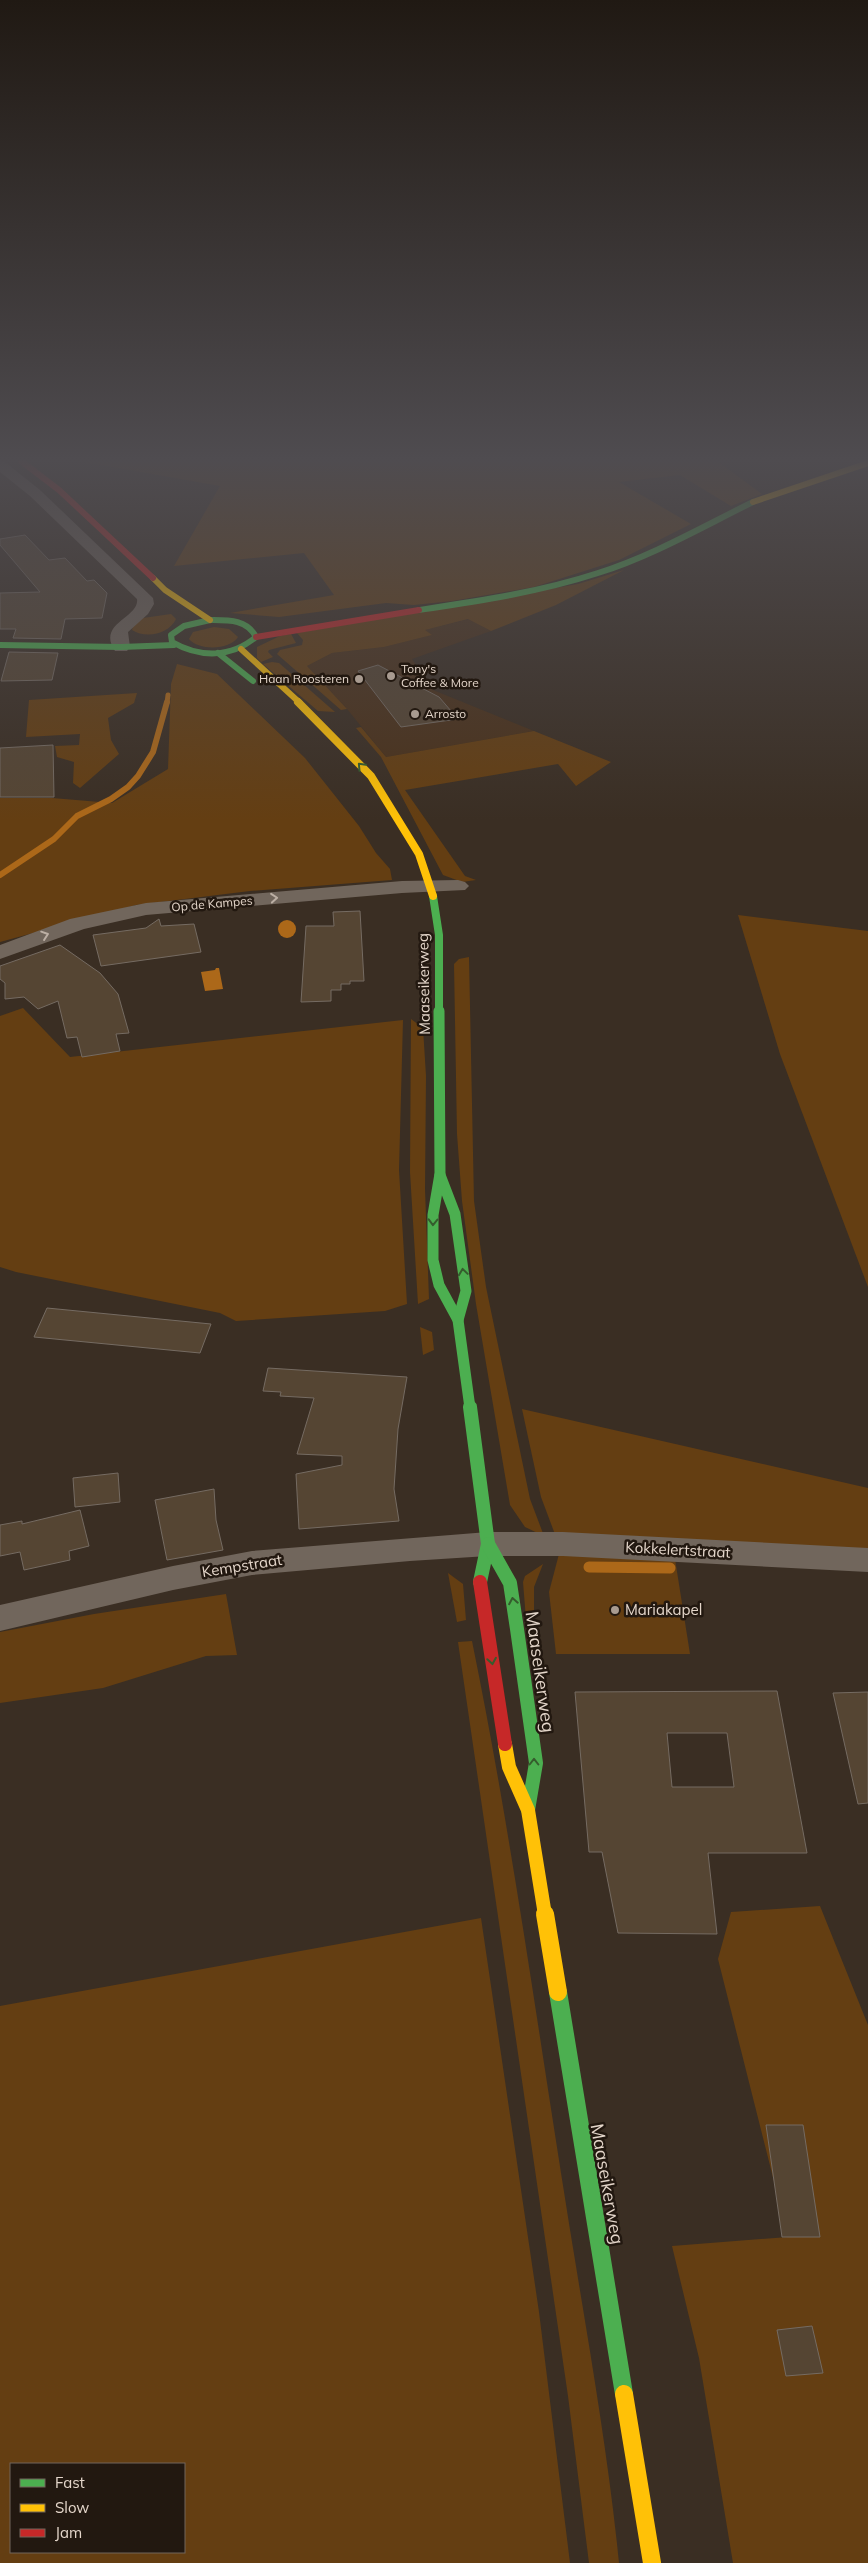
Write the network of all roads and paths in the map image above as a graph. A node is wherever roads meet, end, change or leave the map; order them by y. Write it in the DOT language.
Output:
graph roads {
  1 [pos="127,581"];
  2 [pos="155,581"];
  3 [pos="574,581"];
  4 [pos="165,590"];
  5 [pos="182,617"];
  6 [pos="210,620"];
  7 [pos="254,632"];
  8 [pos="173,640"];
  9 [pos="120,644"];
  10 [pos="0,645"];
  11 [pos="241,649"];
  12 [pos="218,654"];
  13 [pos="262,690"];
  14 [pos="361,783"];
  15 [pos="387,806"];
  16 [pos="431,885"];
  17 [pos="458,886"];
  18 [pos="0,952"];
  19 [pos="440,1174"];
  20 [pos="458,1320"];
  21 [pos="488,1544"];
  22 [pos="868,1560"];
  23 [pos="0,1618"];
  24 [pos="528,1810"];
  25 [pos="652,2563"];
  1 -- 9 [label="street"];
  2 -- 4 [label="main road"];
  3 -- 7 [label="main road"];
  4 -- 5 [label="main road"];
  4 -- 6 [label="main road"];
  5 -- 6 [label="main road"];
  5 -- 8 [label="main road"];
  6 -- 7 [label="main road"];
  7 -- 11 [label="main road"];
  8 -- 9 [label="main road"];
  8 -- 12 [label="main road"];
  9 -- 10 [label="main road"];
  11 -- 12 [label="main road"];
  15 -- 11 [label="main road, Maaseikerweg, one-way"];
  12 -- 13 [label="main road"];
  14 -- 15 [label="main road, Maaseikerweg"];
  15 -- 16 [label="main road, Maaseikerweg"];
  16 -- 17 [label="street, Op de Kampes"];
  18 -- 16 [label="street, Op de Kampes, one-way"];
  16 -- 19 [label="main road, Maaseikerweg"];
  20 -- 19 [label="main road, Maaseikerweg, one-way"];
  19 -- 20 [label="main road, Maaseikerweg, one-way"];
  20 -- 21 [label="main road, Maaseikerweg"];
  21 -- 22 [label="street, Kokkelertstraat"];
  21 -- 23 [label="street, Kempstraat"];
  21 -- 24 [label="main road, Maaseikerweg, one-way"];
  24 -- 21 [label="main road, Maaseikerweg, one-way"];
  24 -- 25 [label="main road, Maaseikerweg"];
}
